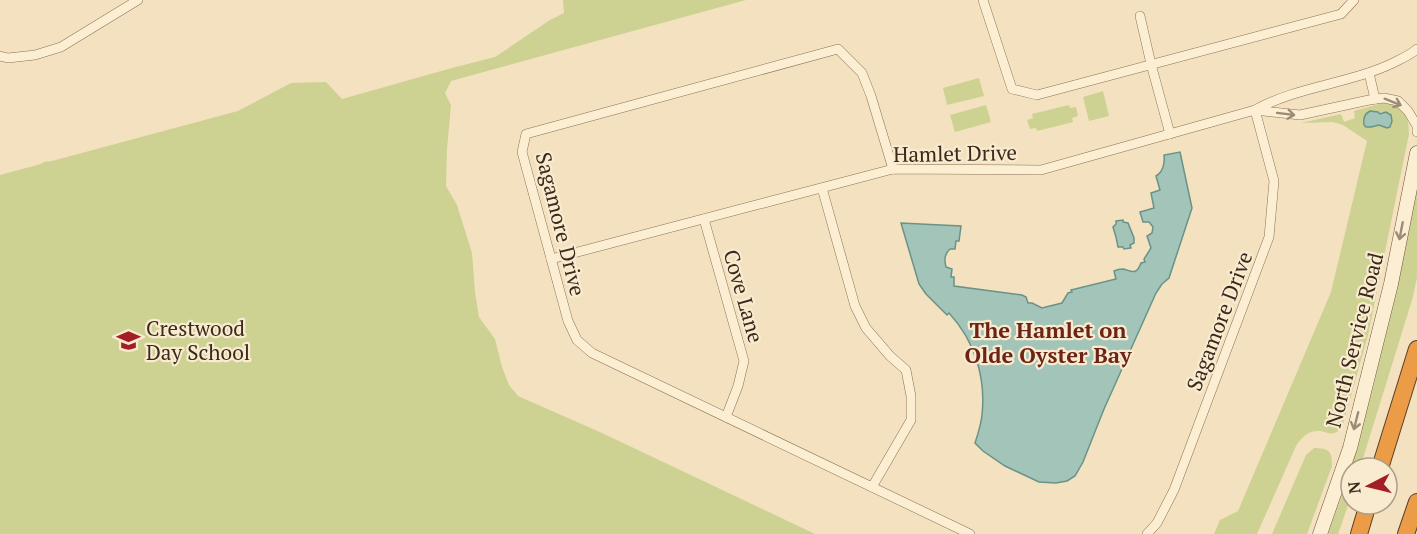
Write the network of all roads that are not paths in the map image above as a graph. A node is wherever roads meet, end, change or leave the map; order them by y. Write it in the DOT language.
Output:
graph roads {
  1 [pos="138,0"];
  2 [pos="984,0"];
  3 [pos="1354,0"];
  4 [pos="1140,16"];
  5 [pos="1417,49"];
  6 [pos="0,56"];
  7 [pos="1151,64"];
  8 [pos="1369,73"];
  9 [pos="1375,99"];
  10 [pos="1255,110"];
  11 [pos="1417,132"];
  12 [pos="1170,134"];
  13 [pos="1417,153"];
  14 [pos="893,169"];
  15 [pos="822,188"];
  16 [pos="704,219"];
  17 [pos="551,259"];
  18 [pos="1417,349"];
  19 [pos="726,417"];
  20 [pos="1384,456"];
  21 [pos="872,487"];
  22 [pos="1417,502"];
  23 [pos="1364,516"];
  24 [pos="1417,524"];
  25 [pos="970,534"];
  26 [pos="1147,534"];
  27 [pos="1320,534"];
  28 [pos="1359,534"];
  29 [pos="1406,534"];
  30 [pos="1413,534"];
  1 -- 6 [label="street"];
  2 -- 7 [label="street"];
  3 -- 7 [label="street"];
  4 -- 7 [label="street"];
  5 -- 8 [label="street, Hamlet Drive"];
  7 -- 12 [label="street"];
  8 -- 9 [label="street"];
  8 -- 10 [label="street, Hamlet Drive"];
  10 -- 9 [label="street, Hamlet Drive, one-way"];
  9 -- 11 [label="street, Hamlet Drive, one-way"];
  10 -- 12 [label="street, Hamlet Drive"];
  10 -- 26 [label="street, Sagamore Drive"];
  12 -- 14 [label="street, Hamlet Drive"];
  13 -- 27 [label="main road, North Service Road, one-way"];
  14 -- 15 [label="street, Hamlet Drive"];
  14 -- 17 [label="street, Sagamore Drive"];
  15 -- 16 [label="street, Hamlet Drive"];
  15 -- 21 [label="street"];
  16 -- 17 [label="street, Hamlet Drive"];
  16 -- 19 [label="street, Cove Lane"];
  17 -- 19 [label="street, Sagamore Drive"];
  18 -- 20 [label="highway"];
  19 -- 21 [label="street, Sagamore Drive"];
  21 -- 25 [label="street, Sagamore Drive"];
  22 -- 29 [label="highway"];
  23 -- 28 [label="highway"];
  24 -- 30 [label="highway"];
}
